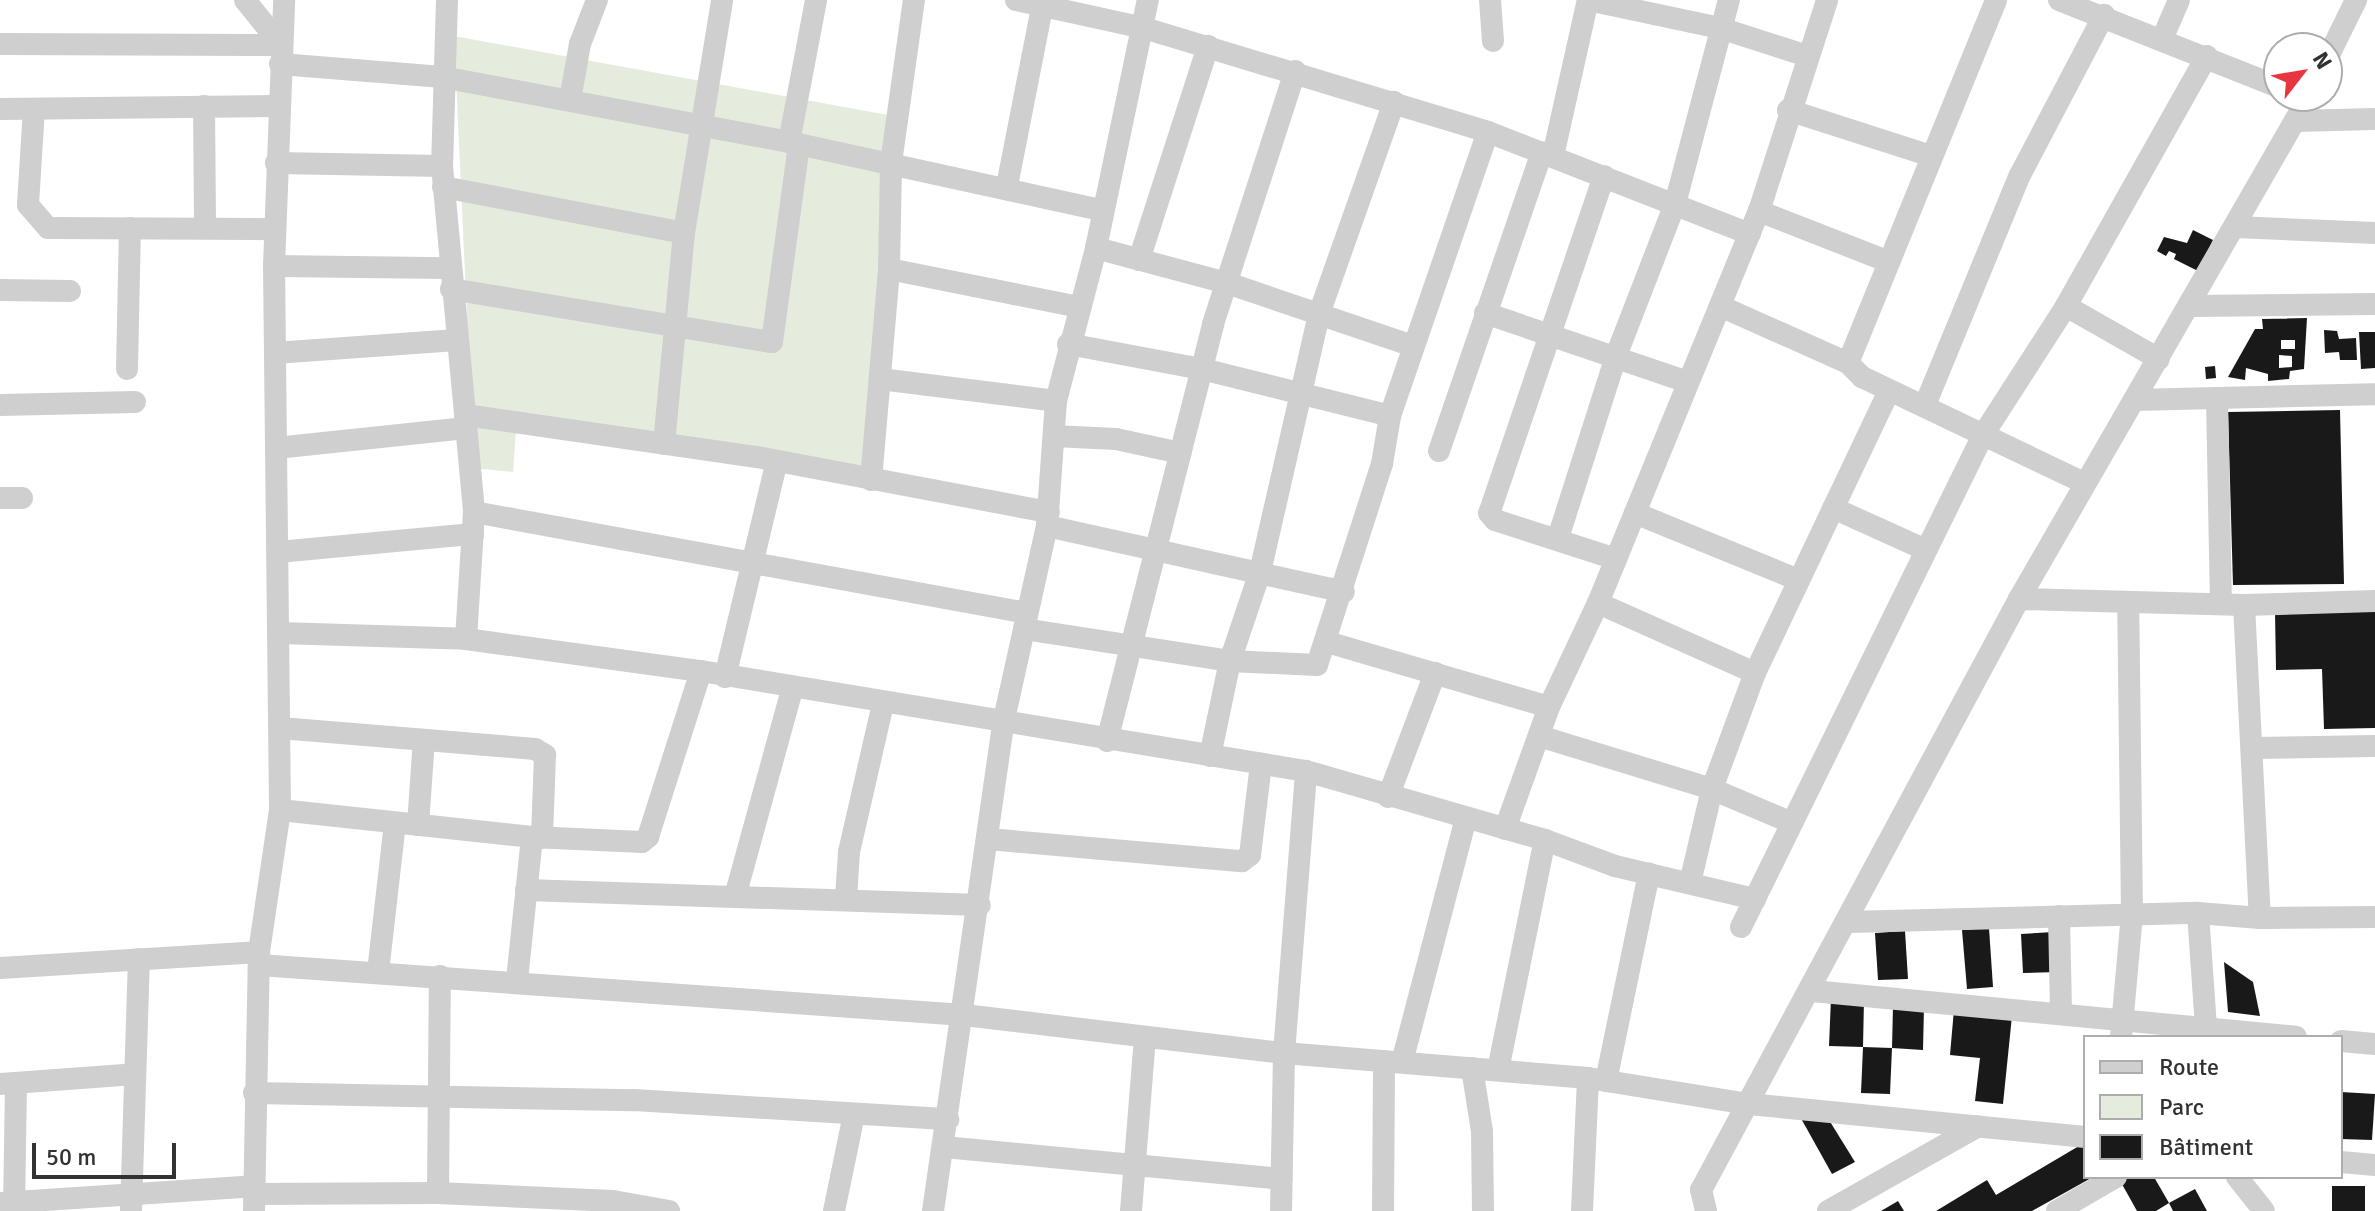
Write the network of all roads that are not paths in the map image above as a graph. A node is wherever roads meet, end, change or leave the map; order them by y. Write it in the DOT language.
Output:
graph roads {
  1 [pos="245,0"];
  2 [pos="284,0"];
  3 [pos="447,0"];
  4 [pos="597,0"];
  5 [pos="722,0"];
  6 [pos="816,0"];
  7 [pos="914,0"];
  8 [pos="1016,0"];
  9 [pos="1148,0"];
  10 [pos="1490,0"];
  11 [pos="1729,0"];
  12 [pos="1827,0"];
  13 [pos="1996,0"];
  14 [pos="2059,0"];
  15 [pos="2179,0"];
  16 [pos="2356,0"];
  17 [pos="1042,7"];
  18 [pos="2104,15"];
  19 [pos="1144,28"];
  20 [pos="1720,28"];
  21 [pos="2340,32"];
  22 [pos="2163,37"];
  23 [pos="1493,41"];
  24 [pos="0,44"];
  25 [pos="1208,46"];
  26 [pos="281,55"];
  27 [pos="1807,56"];
  28 [pos="2207,56"];
  29 [pos="1295,71"];
  30 [pos="442,77"];
  31 [pos="2263,80"];
  32 [pos="570,100"];
  33 [pos="1394,102"];
  34 [pos="204,106"];
  35 [pos="278,106"];
  36 [pos="0,109"];
  37 [pos="34,109"];
  38 [pos="1788,110"];
  39 [pos="2299,112"];
  40 [pos="2375,119"];
  41 [pos="2295,121"];
  42 [pos="700,125"];
  43 [pos="1488,132"];
  44 [pos="794,143"];
  45 [pos="1547,154"];
  46 [pos="1931,156"];
  47 [pos="276,163"];
  48 [pos="891,163"];
  49 [pos="442,176"];
  50 [pos="1604,176"];
  51 [pos="1007,186"];
  52 [pos="1675,204"];
  53 [pos="1102,210"];
  54 [pos="1759,211"];
  55 [pos="205,227"];
  56 [pos="2235,227"];
  57 [pos="130,228"];
  58 [pos="275,229"];
  59 [pos="684,233"];
  60 [pos="2375,233"];
  61 [pos="1750,234"];
  62 [pos="1096,248"];
  63 [pos="1139,260"];
  64 [pos="1889,262"];
  65 [pos="274,266"];
  66 [pos="889,269"];
  67 [pos="450,279"];
  68 [pos="1227,283"];
  69 [pos="0,290"];
  70 [pos="70,291"];
  71 [pos="2375,304"];
  72 [pos="1720,306"];
  73 [pos="2066,306"];
  74 [pos="2191,306"];
  75 [pos="1079,307"];
  76 [pos="1485,313"];
  77 [pos="1319,314"];
  78 [pos="675,330"];
  79 [pos="1552,335"];
  80 [pos="457,340"];
  81 [pos="1068,344"];
  82 [pos="1413,346"];
  83 [pos="275,353"];
  84 [pos="1616,356"];
  85 [pos="2159,359"];
  86 [pos="1848,363"];
  87 [pos="127,369"];
  88 [pos="1202,369"];
  89 [pos="880,379"];
  90 [pos="1688,382"];
  91 [pos="1889,391"];
  92 [pos="1301,394"];
  93 [pos="2375,394"];
  94 [pos="2217,398"];
  95 [pos="2135,400"];
  96 [pos="1056,401"];
  97 [pos="135,402"];
  98 [pos="0,405"];
  99 [pos="1925,405"];
  100 [pos="1390,416"];
  101 [pos="465,421"];
  102 [pos="1983,435"];
  103 [pos="1054,436"];
  104 [pos="664,444"];
  105 [pos="276,448"];
  106 [pos="1439,451"];
  107 [pos="1180,453"];
  108 [pos="777,461"];
  109 [pos="871,480"];
  110 [pos="2084,483"];
  111 [pos="1833,508"];
  112 [pos="1635,513"];
  113 [pos="1048,519"];
  114 [pos="473,523"];
  115 [pos="1558,538"];
  116 [pos="1155,550"];
  117 [pos="1926,550"];
  118 [pos="278,552"];
  119 [pos="1616,559"];
  120 [pos="755,567"];
  121 [pos="1260,572"];
  122 [pos="1798,580"];
  123 [pos="1344,592"];
  124 [pos="2019,599"];
  125 [pos="2375,601"];
  126 [pos="1598,603"];
  127 [pos="2128,603"];
  128 [pos="2233,604"];
  129 [pos="1026,621"];
  130 [pos="280,633"];
  131 [pos="466,639"];
  132 [pos="1327,642"];
  133 [pos="1129,644"];
  134 [pos="1230,661"];
  135 [pos="701,671"];
  136 [pos="1435,673"];
  137 [pos="1755,673"];
  138 [pos="725,677"];
  139 [pos="792,689"];
  140 [pos="883,704"];
  141 [pos="1549,707"];
  142 [pos="1003,724"];
  143 [pos="280,728"];
  144 [pos="1539,736"];
  145 [pos="424,740"];
  146 [pos="1107,741"];
  147 [pos="2375,746"];
  148 [pos="2253,748"];
  149 [pos="1210,756"];
  150 [pos="1261,764"];
  151 [pos="1306,771"];
  152 [pos="1712,789"];
  153 [pos="1388,797"];
  154 [pos="280,810"];
  155 [pos="1466,818"];
  156 [pos="395,823"];
  157 [pos="1792,823"];
  158 [pos="418,825"];
  159 [pos="1505,829"];
  160 [pos="537,838"];
  161 [pos="988,839"];
  162 [pos="1545,840"];
  163 [pos="1649,873"];
  164 [pos="1690,883"];
  165 [pos="526,890"];
  166 [pos="736,893"];
  167 [pos="846,898"];
  168 [pos="1755,899"];
  169 [pos="980,905"];
  170 [pos="2198,913"];
  171 [pos="2132,914"];
  172 [pos="2059,916"];
  173 [pos="2375,917"];
  174 [pos="2260,918"];
  175 [pos="1849,922"];
  176 [pos="1741,927"];
  177 [pos="139,959"];
  178 [pos="259,959"];
  179 [pos="0,968"];
  180 [pos="378,972"];
  181 [pos="440,976"];
  182 [pos="517,980"];
  183 [pos="1812,991"];
  184 [pos="2061,1014"];
  185 [pos="964,1015"];
  186 [pos="2206,1028"];
  187 [pos="2122,1029"];
  188 [pos="2276,1035"];
  189 [pos="1145,1038"];
  190 [pos="2343,1041"];
  191 [pos="2375,1044"];
  192 [pos="1284,1053"];
  193 [pos="1393,1062"];
  194 [pos="1472,1068"];
  195 [pos="1498,1070"];
  196 [pos="135,1074"];
  197 [pos="1597,1080"];
  198 [pos="8,1083"];
  199 [pos="254,1093"];
  200 [pos="439,1096"];
  201 [pos="1749,1104"];
  202 [pos="854,1114"];
  203 [pos="948,1119"];
  204 [pos="1978,1126"];
  205 [pos="2083,1137"];
  206 [pos="944,1147"];
  207 [pos="2343,1162"];
  208 [pos="1135,1165"];
  209 [pos="2375,1165"];
  210 [pos="1281,1179"];
  211 [pos="2113,1179"];
  212 [pos="2239,1179"];
  213 [pos="438,1193"];
  214 [pos="253,1197"];
  215 [pos="131,1202"];
  216 [pos="500,1204"];
  217 [pos="10,1205"];
  218 [pos="669,1211"];
  219 [pos="834,1211"];
  220 [pos="933,1211"];
  221 [pos="1131,1211"];
  222 [pos="1281,1211"];
  223 [pos="1383,1211"];
  224 [pos="1483,1211"];
  225 [pos="1582,1211"];
  226 [pos="1706,1211"];
  227 [pos="1828,1211"];
  228 [pos="2057,1211"];
  229 [pos="2264,1211"];
  1 -- 26 [label="street"];
  2 -- 26 [label="street"];
  3 -- 30 [label="street"];
  4 -- 32 [label="street"];
  5 -- 42 [label="street"];
  6 -- 44 [label="street"];
  7 -- 48 [label="street"];
  8 -- 17 [label="street"];
  9 -- 19 [label="street"];
  10 -- 23 [label="street"];
  11 -- 20 [label="street"];
  12 -- 27 [label="street"];
  13 -- 46 [label="street"];
  14 -- 18 [label="street"];
  15 -- 22 [label="street"];
  16 -- 21 [label="street"];
  17 -- 19 [label="street"];
  17 -- 51 [label="street"];
  18 -- 22 [label="street"];
  18 -- 99 [label="street"];
  19 -- 25 [label="street"];
  19 -- 53 [label="street"];
  20 -- 27 [label="street"];
  20 -- 45 [label="street"];
  20 -- 52 [label="street"];
  22 -- 28 [label="street"];
  24 -- 26 [label="street"];
  25 -- 29 [label="street"];
  25 -- 63 [label="street"];
  26 -- 30 [label="street"];
  26 -- 35 [label="street"];
  27 -- 38 [label="street"];
  28 -- 31 [label="street"];
  28 -- 73 [label="street"];
  29 -- 33 [label="street"];
  29 -- 68 [label="street"];
  30 -- 32 [label="street"];
  30 -- 49 [label="street"];
  32 -- 42 [label="street"];
  33 -- 43 [label="street"];
  33 -- 77 [label="street"];
  34 -- 35 [label="street"];
  34 -- 37 [label="street"];
  34 -- 55 [label="street"];
  35 -- 47 [label="street"];
  36 -- 37 [label="street"];
  37 -- 57 [label="street"];
  38 -- 46 [label="street"];
  38 -- 54 [label="street"];
  39 -- 41 [label="street"];
  40 -- 41 [label="street"];
  41 -- 56 [label="street"];
  42 -- 44 [label="street"];
  42 -- 59 [label="street"];
  43 -- 45 [label="street"];
  43 -- 82 [label="street"];
  44 -- 48 [label="street"];
  44 -- 78 [label="street"];
  45 -- 50 [label="street"];
  45 -- 76 [label="street"];
  46 -- 64 [label="street"];
  47 -- 49 [label="street"];
  47 -- 58 [label="street"];
  48 -- 51 [label="street"];
  48 -- 66 [label="street"];
  49 -- 59 [label="street"];
  49 -- 67 [label="street"];
  50 -- 52 [label="street"];
  50 -- 79 [label="street"];
  51 -- 53 [label="street"];
  52 -- 61 [label="street"];
  52 -- 84 [label="street"];
  53 -- 62 [label="street"];
  54 -- 61 [label="street"];
  54 -- 64 [label="street"];
  55 -- 57 [label="street"];
  55 -- 58 [label="street"];
  56 -- 60 [label="street"];
  56 -- 74 [label="street"];
  57 -- 87 [label="street"];
  58 -- 65 [label="street"];
  59 -- 78 [label="street"];
  61 -- 72 [label="street"];
  62 -- 63 [label="street"];
  62 -- 75 [label="street"];
  63 -- 68 [label="street"];
  64 -- 86 [label="street"];
  65 -- 67 [label="street"];
  65 -- 83 [label="street"];
  66 -- 75 [label="street"];
  66 -- 89 [label="street"];
  67 -- 78 [label="street"];
  67 -- 80 [label="street"];
  68 -- 77 [label="street"];
  68 -- 88 [label="street"];
  69 -- 70 [label="street"];
  71 -- 74 [label="street"];
  72 -- 86 [label="street"];
  72 -- 90 [label="street"];
  73 -- 85 [label="street"];
  73 -- 102 [label="street"];
  74 -- 85 [label="street"];
  75 -- 81 [label="street"];
  76 -- 79 [label="street"];
  76 -- 106 [label="street"];
  77 -- 82 [label="street"];
  77 -- 92 [label="street"];
  78 -- 104 [label="street"];
  79 -- 84 [label="street"];
  79 -- 115 [label="street"];
  80 -- 83 [label="street"];
  80 -- 101 [label="street"];
  81 -- 88 [label="street"];
  81 -- 96 [label="street"];
  82 -- 100 [label="street"];
  83 -- 105 [label="street"];
  84 -- 90 [label="street"];
  84 -- 115 [label="street"];
  85 -- 95 [label="street"];
  86 -- 91 [label="street"];
  88 -- 92 [label="street"];
  88 -- 107 [label="street"];
  89 -- 96 [label="street"];
  89 -- 109 [label="street"];
  90 -- 112 [label="street"];
  91 -- 99 [label="street"];
  91 -- 111 [label="street"];
  92 -- 100 [label="street"];
  92 -- 121 [label="street"];
  93 -- 94 [label="street"];
  94 -- 95 [label="street"];
  94 -- 128 [label="street"];
  95 -- 110 [label="street"];
  96 -- 103 [label="street"];
  97 -- 98 [label="street"];
  99 -- 102 [label="street"];
  100 -- 123 [label="street"];
  101 -- 104 [label="street"];
  101 -- 105 [label="street"];
  101 -- 114 [label="street"];
  102 -- 110 [label="street"];
  102 -- 117 [label="street"];
  103 -- 107 [label="street"];
  103 -- 113 [label="street"];
  104 -- 108 [label="street"];
  105 -- 118 [label="street"];
  107 -- 116 [label="street"];
  108 -- 109 [label="street"];
  108 -- 120 [label="street"];
  109 -- 113 [label="street"];
  110 -- 124 [label="street"];
  111 -- 117 [label="street"];
  111 -- 122 [label="street"];
  112 -- 119 [label="street"];
  112 -- 122 [label="street"];
  113 -- 116 [label="street"];
  113 -- 129 [label="street"];
  114 -- 118 [label="street"];
  114 -- 120 [label="street"];
  114 -- 131 [label="street"];
  115 -- 119 [label="street"];
  116 -- 121 [label="street"];
  116 -- 133 [label="street"];
  117 -- 157 [label="street"];
  118 -- 130 [label="street"];
  119 -- 126 [label="street"];
  120 -- 129 [label="street"];
  120 -- 138 [label="street"];
  121 -- 123 [label="street"];
  121 -- 134 [label="street"];
  122 -- 137 [label="street"];
  123 -- 132 [label="street"];
  124 -- 127 [label="street"];
  124 -- 175 [label="street"];
  125 -- 128 [label="street"];
  126 -- 137 [label="street"];
  126 -- 141 [label="street"];
  127 -- 128 [label="street"];
  127 -- 171 [label="street"];
  128 -- 148 [label="street"];
  129 -- 133 [label="street"];
  129 -- 142 [label="street"];
  130 -- 131 [label="street"];
  130 -- 143 [label="street"];
  131 -- 135 [label="street"];
  132 -- 134 [label="street"];
  132 -- 136 [label="street"];
  133 -- 134 [label="street"];
  133 -- 146 [label="street"];
  134 -- 149 [label="street"];
  135 -- 138 [label="street"];
  135 -- 160 [label="street"];
  136 -- 141 [label="street"];
  136 -- 153 [label="street"];
  137 -- 152 [label="street"];
  138 -- 139 [label="street"];
  139 -- 140 [label="street"];
  139 -- 166 [label="street"];
  140 -- 142 [label="street"];
  140 -- 167 [label="street"];
  141 -- 144 [label="street"];
  142 -- 146 [label="street"];
  142 -- 161 [label="street"];
  143 -- 145 [label="street"];
  143 -- 154 [label="street"];
  144 -- 152 [label="street"];
  144 -- 159 [label="street"];
  145 -- 158 [label="street"];
  145 -- 160 [label="street"];
  146 -- 149 [label="street"];
  147 -- 148 [label="street"];
  148 -- 174 [label="street"];
  149 -- 150 [label="street"];
  150 -- 151 [label="street"];
  150 -- 161 [label="street"];
  151 -- 153 [label="street"];
  151 -- 192 [label="street"];
  152 -- 157 [label="street"];
  152 -- 164 [label="street"];
  153 -- 155 [label="street"];
  154 -- 156 [label="street"];
  154 -- 178 [label="street"];
  155 -- 159 [label="street"];
  155 -- 193 [label="street"];
  156 -- 158 [label="street"];
  156 -- 180 [label="street"];
  157 -- 168 [label="street"];
  158 -- 160 [label="street"];
  159 -- 162 [label="street"];
  160 -- 165 [label="street"];
  161 -- 169 [label="street"];
  162 -- 163 [label="street"];
  162 -- 195 [label="street"];
  163 -- 164 [label="street"];
  163 -- 197 [label="street"];
  164 -- 168 [label="street"];
  165 -- 166 [label="street"];
  165 -- 182 [label="street"];
  166 -- 167 [label="street"];
  167 -- 169 [label="street"];
  168 -- 176 [label="street"];
  169 -- 185 [label="street"];
  170 -- 171 [label="street"];
  170 -- 174 [label="street"];
  170 -- 186 [label="street"];
  171 -- 172 [label="street"];
  171 -- 187 [label="street"];
  172 -- 175 [label="street"];
  172 -- 184 [label="street"];
  173 -- 174 [label="street"];
  175 -- 183 [label="street"];
  177 -- 178 [label="street"];
  177 -- 179 [label="street"];
  177 -- 196 [label="street"];
  178 -- 180 [label="street"];
  178 -- 199 [label="street"];
  180 -- 181 [label="street"];
  181 -- 182 [label="street"];
  181 -- 200 [label="street"];
  182 -- 185 [label="street"];
  183 -- 184 [label="street"];
  183 -- 201 [label="street"];
  184 -- 187 [label="street"];
  185 -- 189 [label="street"];
  185 -- 203 [label="street"];
  186 -- 187 [label="street"];
  186 -- 188 [label="street"];
  189 -- 192 [label="street"];
  189 -- 208 [label="street"];
  190 -- 191 [label="street"];
  192 -- 193 [label="street"];
  192 -- 210 [label="street"];
  193 -- 194 [label="street"];
  193 -- 223 [label="street"];
  194 -- 195 [label="street"];
  194 -- 224 [label="street"];
  195 -- 197 [label="street"];
  196 -- 198 [label="street"];
  196 -- 215 [label="street"];
  197 -- 201 [label="street"];
  197 -- 225 [label="street"];
  198 -- 217 [label="street"];
  199 -- 200 [label="street"];
  199 -- 214 [label="street"];
  200 -- 202 [label="street"];
  200 -- 213 [label="street"];
  201 -- 204 [label="street"];
  201 -- 226 [label="street"];
  202 -- 203 [label="street"];
  202 -- 219 [label="street"];
  203 -- 206 [label="street"];
  204 -- 205 [label="street"];
  204 -- 227 [label="street"];
  206 -- 208 [label="street"];
  206 -- 220 [label="street"];
  207 -- 209 [label="street"];
  208 -- 210 [label="street"];
  208 -- 221 [label="street"];
  210 -- 222 [label="street"];
  211 -- 228 [label="street"];
  212 -- 229 [label="street"];
  213 -- 214 [label="street"];
  213 -- 216 [label="street"];
  214 -- 215 [label="street"];
  215 -- 217 [label="street"];
  216 -- 218 [label="street"];
}
